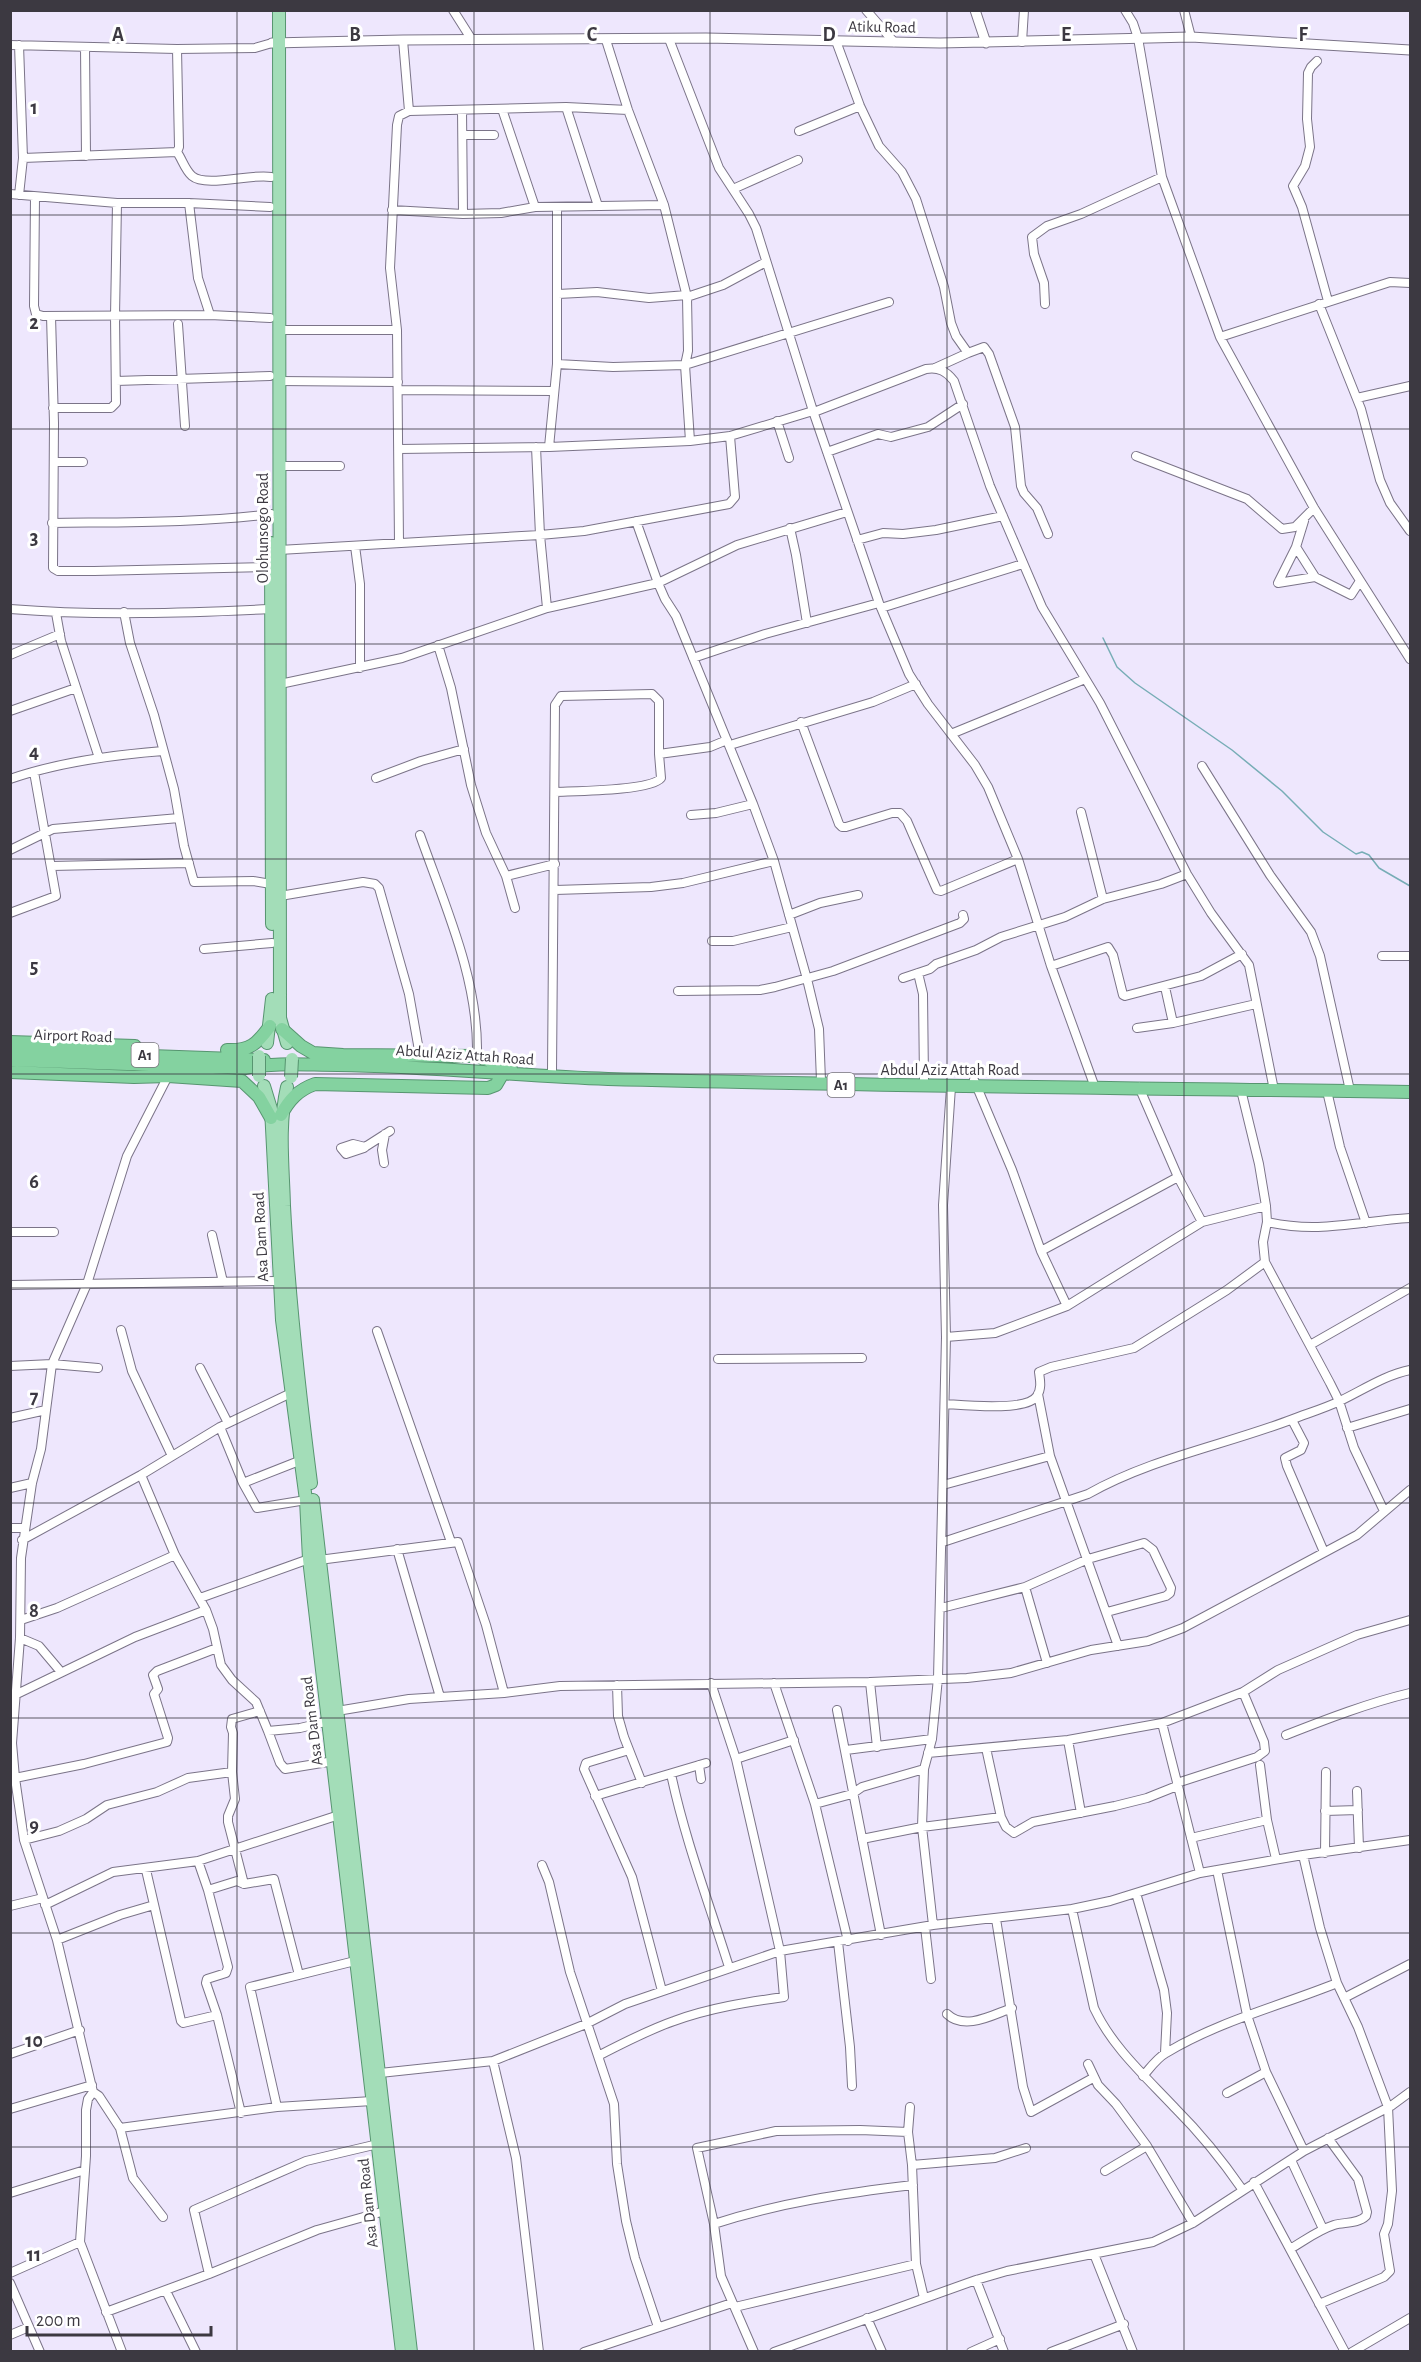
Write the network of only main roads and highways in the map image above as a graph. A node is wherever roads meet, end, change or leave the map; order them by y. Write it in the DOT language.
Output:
graph roads {
  1 [pos="271,10"];
  2 [pos="279,10"];
  3 [pos="276,42"];
  4 [pos="275,379"];
  5 [pos="276,788"];
  6 [pos="276,1028"];
  7 [pos="10,1042"];
  8 [pos="244,1050"];
  9 [pos="262,1050"];
  10 [pos="10,1051"];
  11 [pos="313,1053"];
  12 [pos="284,1056"];
  13 [pos="10,1060"];
  14 [pos="507,1071"];
  15 [pos="10,1072"];
  16 [pos="242,1081"];
  17 [pos="261,1081"];
  18 [pos="290,1082"];
  19 [pos="975,1083"];
  20 [pos="315,1084"];
  21 [pos="1139,1086"];
  22 [pos="1410,1087"];
  23 [pos="1410,1092"];
  24 [pos="276,1117"];
  25 [pos="310,1516"];
  26 [pos="314,1559"];
  27 [pos="368,2017"];
  28 [pos="402,2352"];
  29 [pos="411,2352"];
  1 -- 3 [label="main road, Olohunsogo Road"];
  2 -- 3 [label="main road, Olohunsogo Road"];
  3 -- 4 [label="main road, Olohunsogo Road"];
  3 -- 4 [label="main road, Olohunsogo Road"];
  4 -- 5 [label="main road, Olohunsogo Road"];
  4 -- 5 [label="main road, Olohunsogo Road"];
  5 -- 6 [label="main road, Olohunsogo Road"];
  5 -- 6 [label="main road, Olohunsogo Road"];
  6 -- 8 [label="highway"];
  6 -- 9 [label="main road, Olohunsogo Road"];
  6 -- 11 [label="highway"];
  6 -- 12 [label="main road, Olohunsogo Road"];
  7 -- 8 [label="highway"];
  8 -- 9 [label="highway"];
  9 -- 12 [label="main road"];
  9 -- 17 [label="main road, Olohunsogo Road, bridge"];
  10 -- 12 [label="highway, Airport Road / A1"];
  11 -- 12 [label="highway"];
  11 -- 14 [label="highway"];
  12 -- 13 [label="highway, Airport Road / A1"];
  12 -- 14 [label="highway, Abdul Aziz Attah Road / A1"];
  12 -- 18 [label="main road, Asa Dam Road, bridge"];
  14 -- 19 [label="highway, Abdul Aziz Attah Road / A1"];
  14 -- 19 [label="highway, Abdul Aziz Attah Road / A1"];
  14 -- 20 [label="highway"];
  15 -- 16 [label="highway"];
  16 -- 17 [label="highway"];
  16 -- 24 [label="highway"];
  17 -- 18 [label="main road"];
  17 -- 24 [label="main road, Asa Dam Road"];
  18 -- 20 [label="highway"];
  18 -- 24 [label="main road, Asa Dam Road"];
  19 -- 21 [label="highway, Abdul Aziz Attah Road / A1"];
  19 -- 21 [label="highway, Abdul Aziz Attah Road / A1"];
  20 -- 24 [label="highway"];
  21 -- 22 [label="highway, Abdul Aziz Attah Road / A1"];
  21 -- 23 [label="highway, Abdul Aziz Attah Road / A1"];
  24 -- 25 [label="main road, Asa Dam Road"];
  24 -- 25 [label="main road, Asa Dam Road"];
  25 -- 26 [label="main road, Asa Dam Road"];
  26 -- 27 [label="main road, Asa Dam Road"];
  26 -- 27 [label="main road, Asa Dam Road"];
  27 -- 28 [label="main road, Asa Dam Road"];
  27 -- 29 [label="main road, Asa Dam Road"];
}
